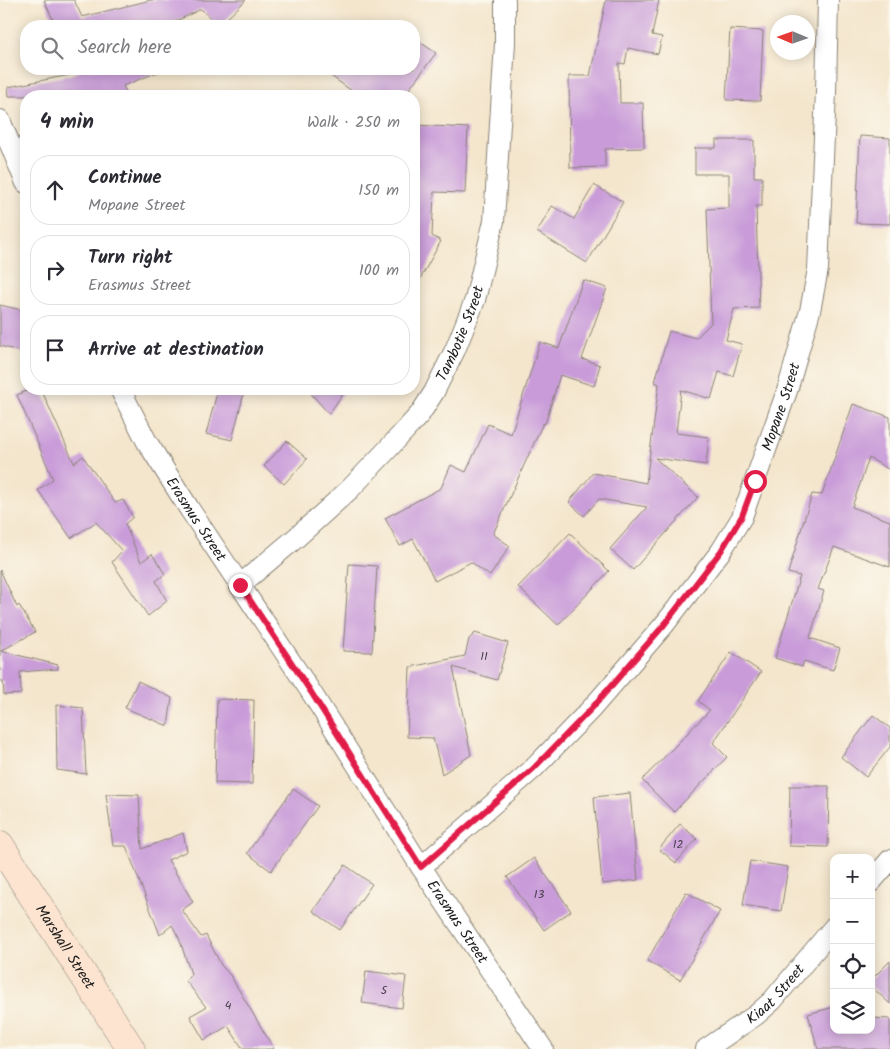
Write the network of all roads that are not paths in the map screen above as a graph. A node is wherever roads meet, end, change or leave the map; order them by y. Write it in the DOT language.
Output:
graph roads {
  1 [pos="505,0"];
  2 [pos="828,0"];
  3 [pos="0,120"];
  4 [pos="20,168"];
  5 [pos="123,395"];
  6 [pos="240,585"];
  7 [pos="0,845"];
  8 [pos="890,860"];
  9 [pos="421,867"];
  10 [pos="875,877"];
  11 [pos="830,932"];
  12 [pos="131,1049"];
  13 [pos="543,1049"];
  14 [pos="706,1049"];
  1 -- 6 [label="street, Tambotie Street"];
  2 -- 9 [label="street, Mopane Street"];
  3 -- 4 [label="street"];
  5 -- 6 [label="street, Erasmus Street"];
  6 -- 9 [label="street, Erasmus Street"];
  7 -- 12 [label="street, Marshall Street"];
  8 -- 10 [label="street"];
  9 -- 13 [label="street, Erasmus Street"];
  11 -- 14 [label="street, Kiaat Street"];
}
